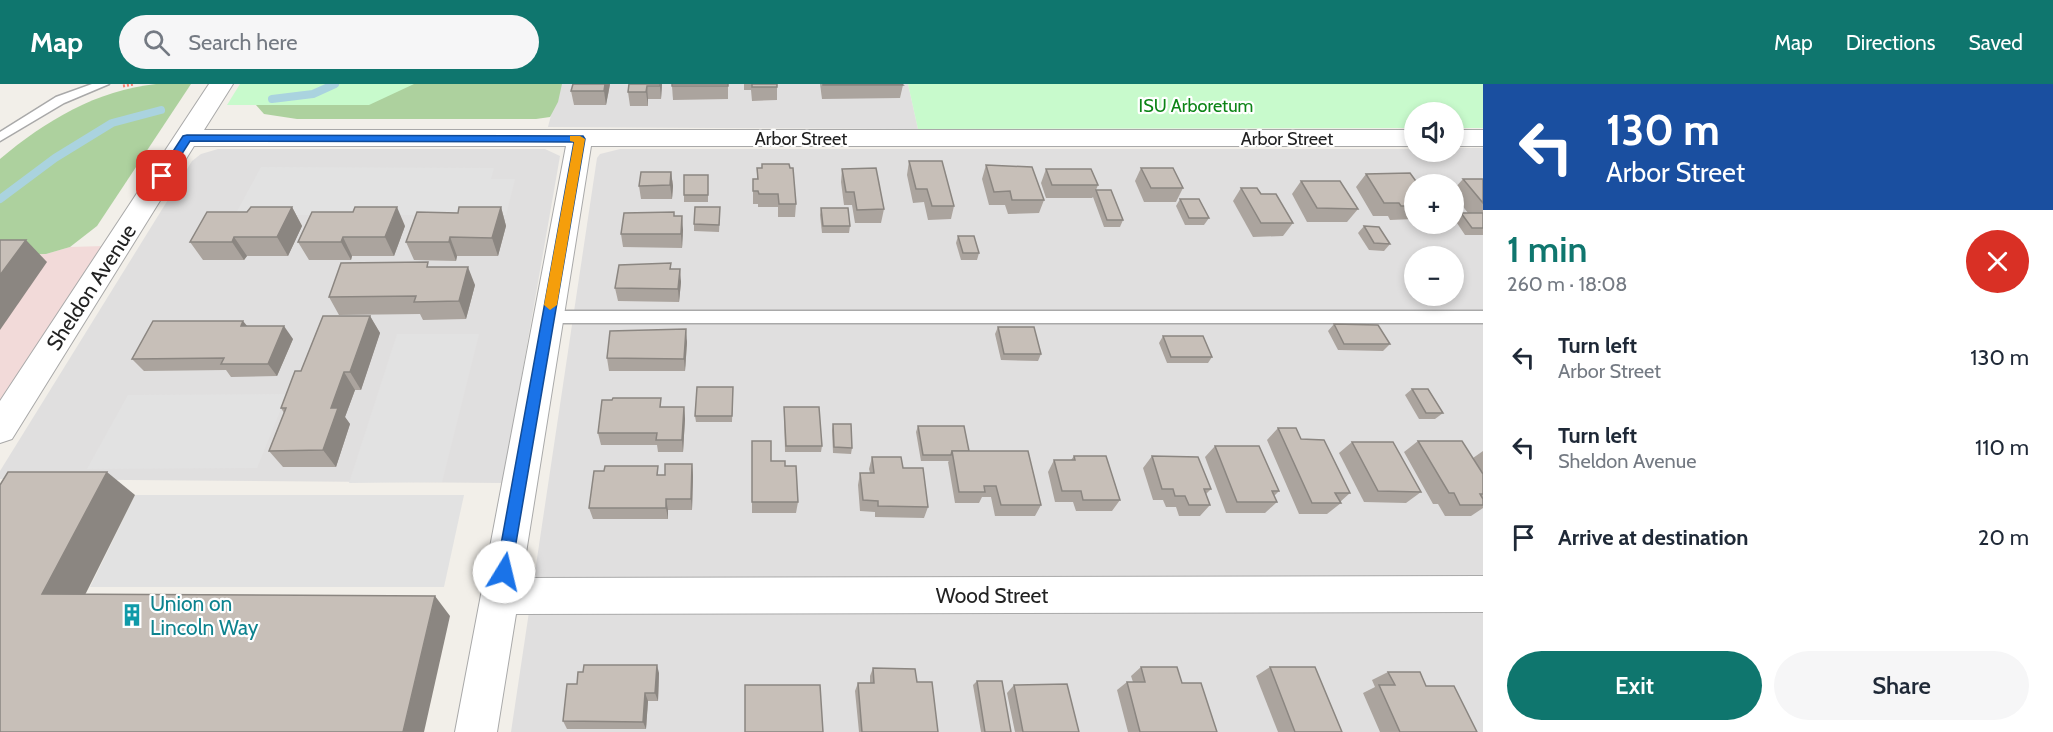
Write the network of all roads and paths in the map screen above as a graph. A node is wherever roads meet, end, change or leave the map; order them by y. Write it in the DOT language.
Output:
graph roads {
  1 [pos="103,84"];
  2 [pos="221,84"];
  3 [pos="0,137"];
  4 [pos="187,138"];
  5 [pos="1404,138"];
  6 [pos="1464,138"];
  7 [pos="1483,138"];
  8 [pos="580,139"];
  9 [pos="548,317"];
  10 [pos="1483,317"];
  11 [pos="0,429"];
  12 [pos="1483,594"];
  13 [pos="501,596"];
  14 [pos="476,732"];
  1 -- 3 [label="lane"];
  2 -- 4 [label="street, Sheldon Avenue"];
  4 -- 8 [label="street, Arbor Street"];
  4 -- 11 [label="street, Sheldon Avenue"];
  5 -- 8 [label="street, Arbor Street"];
  6 -- 7 [label="street"];
  8 -- 9 [label="street"];
  9 -- 10 [label="lane"];
  9 -- 13 [label="street"];
  12 -- 13 [label="street, Wood Street"];
  13 -- 14 [label="street"];
}
